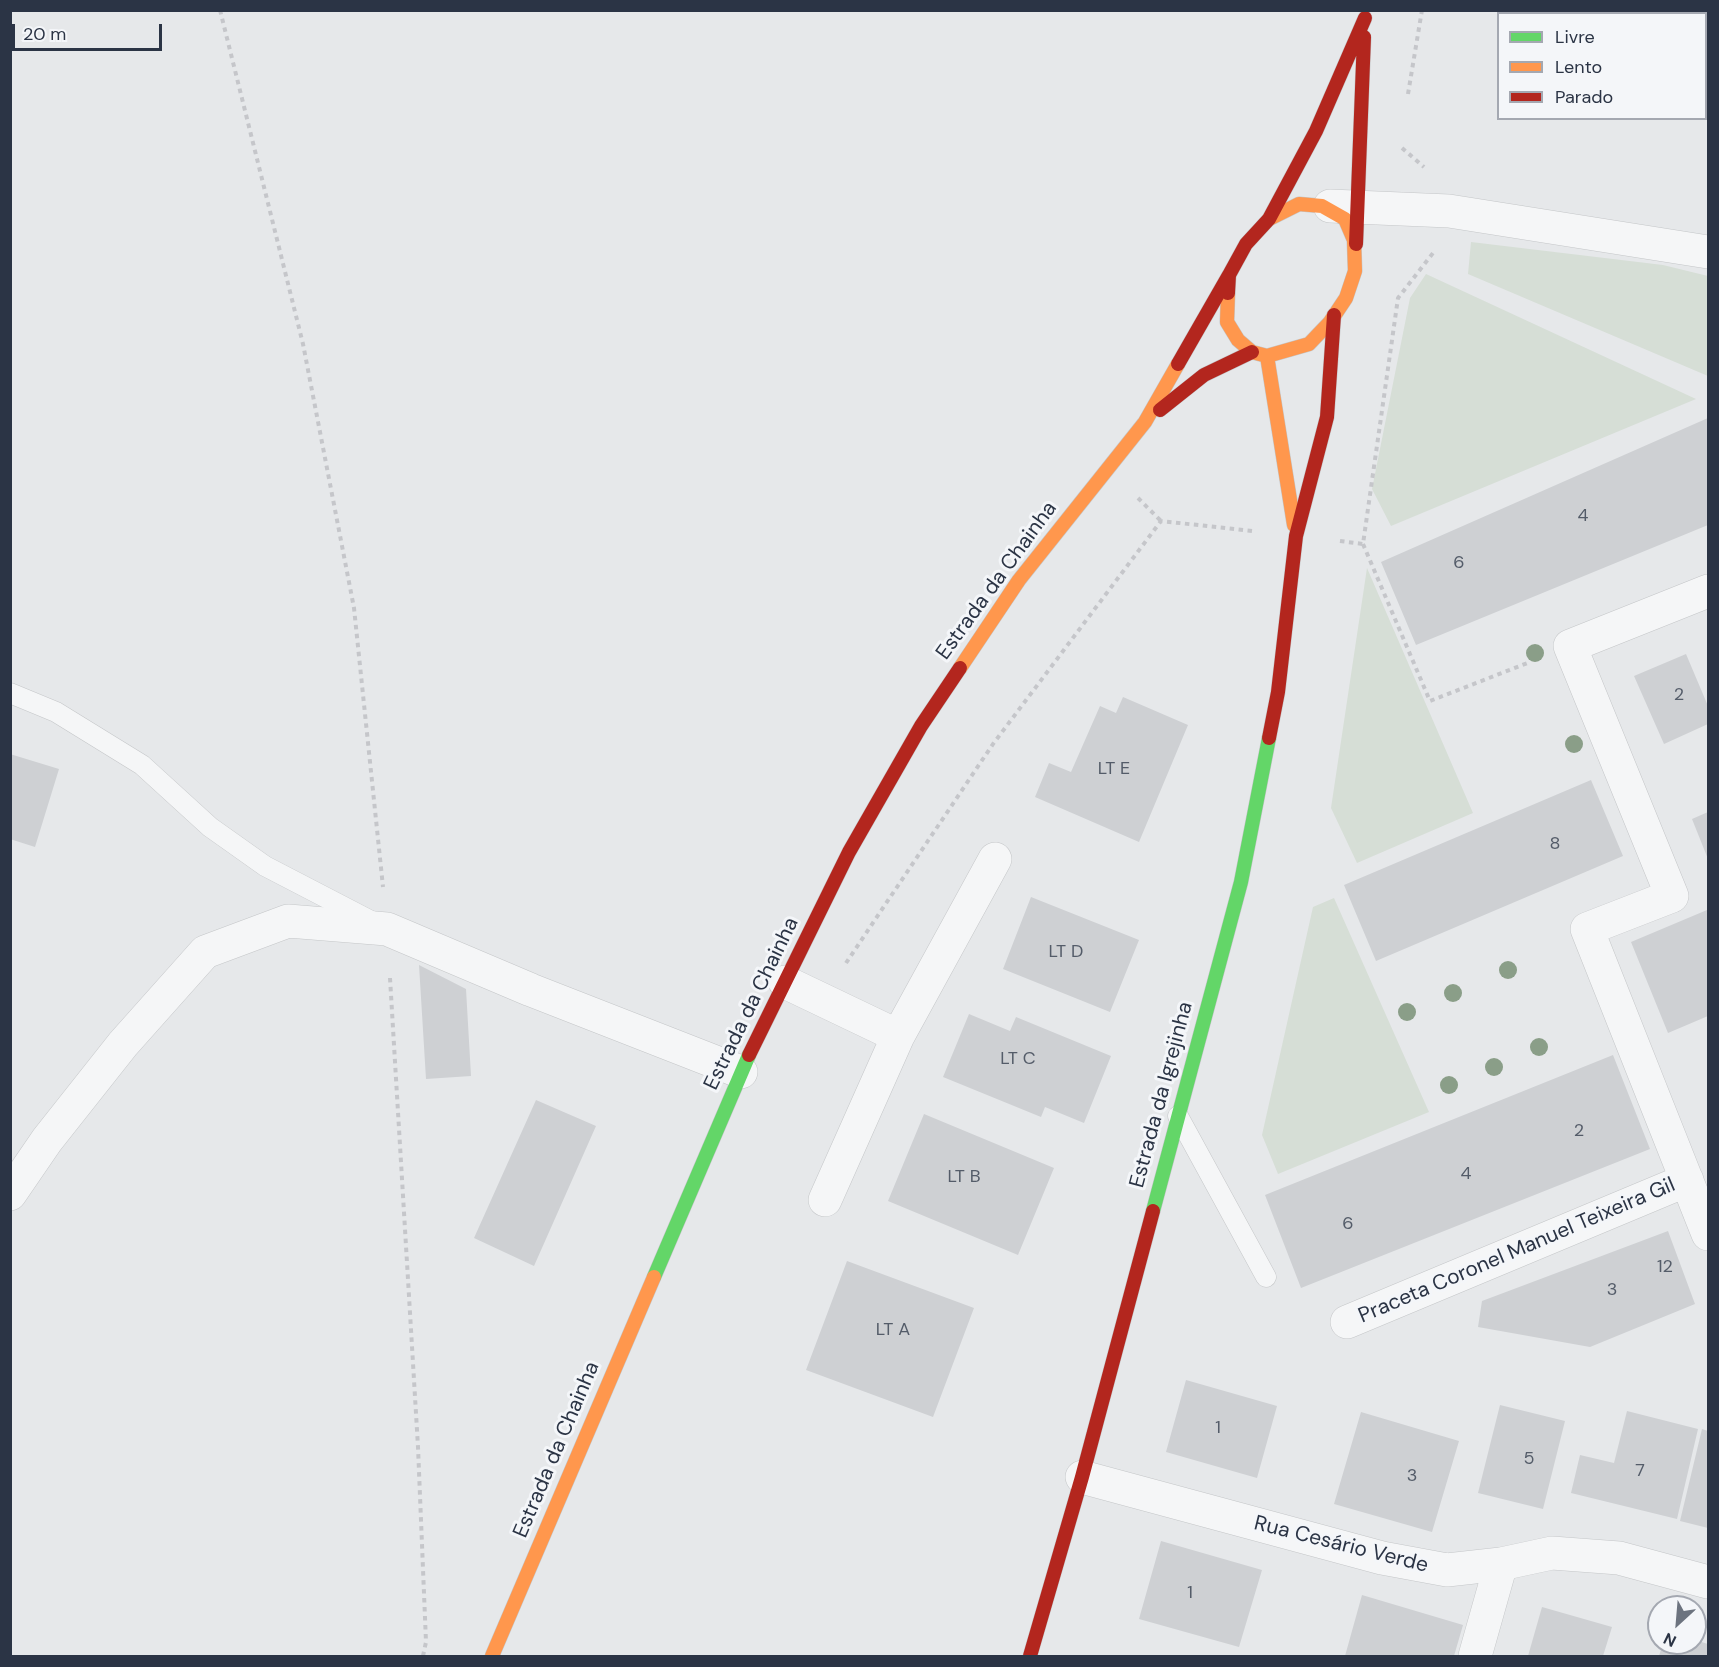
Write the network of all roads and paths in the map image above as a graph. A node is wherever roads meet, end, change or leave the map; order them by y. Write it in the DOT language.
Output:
graph roads {
  1 [pos="220,10"];
  2 [pos="1422,10"];
  3 [pos="1366,14"];
  4 [pos="1407,98"];
  5 [pos="1400,146"];
  6 [pos="1322,206"];
  7 [pos="1358,206"];
  8 [pos="1449,211"];
  9 [pos="1269,219"];
  10 [pos="1708,252"];
  11 [pos="1355,254"];
  12 [pos="1229,275"];
  13 [pos="1334,315"];
  14 [pos="1252,352"];
  15 [pos="1267,356"];
  16 [pos="1145,422"];
  17 [pos="1296,536"];
  18 [pos="1364,544"];
  19 [pos="1707,597"];
  20 [pos="1570,646"];
  21 [pos="10,693"];
  22 [pos="995,859"];
  23 [pos="387,929"];
  24 [pos="785,982"];
  25 [pos="825,1001"];
  26 [pos="898,1036"];
  27 [pos="741,1072"];
  28 [pos="1178,1116"];
  29 [pos="1687,1180"];
  30 [pos="10,1194"];
  31 [pos="825,1200"];
  32 [pos="1708,1234"];
  33 [pos="1266,1277"];
  34 [pos="1347,1322"];
  35 [pos="1082,1477"];
  36 [pos="1501,1564"];
  37 [pos="1708,1582"];
  38 [pos="423,1656"];
  39 [pos="492,1656"];
  40 [pos="1030,1656"];
  41 [pos="1475,1656"];
  1 -- 23 [label="path"];
  2 -- 4 [label="path"];
  3 -- 7 [label="street"];
  3 -- 9 [label="street"];
  5 -- 8 [label="path"];
  6 -- 7 [label="street"];
  6 -- 9 [label="street"];
  6 -- 11 [label="street"];
  7 -- 8 [label="street"];
  7 -- 11 [label="street"];
  8 -- 10 [label="street"];
  8 -- 18 [label="path"];
  9 -- 12 [label="street"];
  11 -- 13 [label="street"];
  12 -- 14 [label="street"];
  12 -- 16 [label="street"];
  13 -- 15 [label="street"];
  13 -- 17 [label="street"];
  14 -- 15 [label="street"];
  14 -- 16 [label="street"];
  15 -- 17 [label="street"];
  16 -- 24 [label="street, Estrada da Chainha"];
  17 -- 18 [label="path"];
  17 -- 25 [label="path"];
  17 -- 28 [label="street, Estrada da Igrejinha"];
  18 -- 20 [label="path"];
  19 -- 20 [label="street"];
  20 -- 29 [label="street"];
  21 -- 23 [label="lane"];
  22 -- 26 [label="street"];
  23 -- 27 [label="street"];
  23 -- 30 [label="street"];
  23 -- 38 [label="path"];
  24 -- 25 [label="street"];
  24 -- 27 [label="street, Estrada da Chainha"];
  25 -- 26 [label="street"];
  26 -- 31 [label="street"];
  27 -- 39 [label="street, Estrada da Chainha"];
  28 -- 33 [label="lane"];
  28 -- 35 [label="street, Estrada da Igrejinha"];
  29 -- 32 [label="street"];
  29 -- 34 [label="street, Praceta Coronel Manuel Teixeira Gil"];
  35 -- 36 [label="street, Rua Cesário Verde"];
  35 -- 40 [label="street, Estrada da Igrejinha"];
  36 -- 37 [label="street, Rua Cesário Verde"];
  36 -- 41 [label="street"];
}
